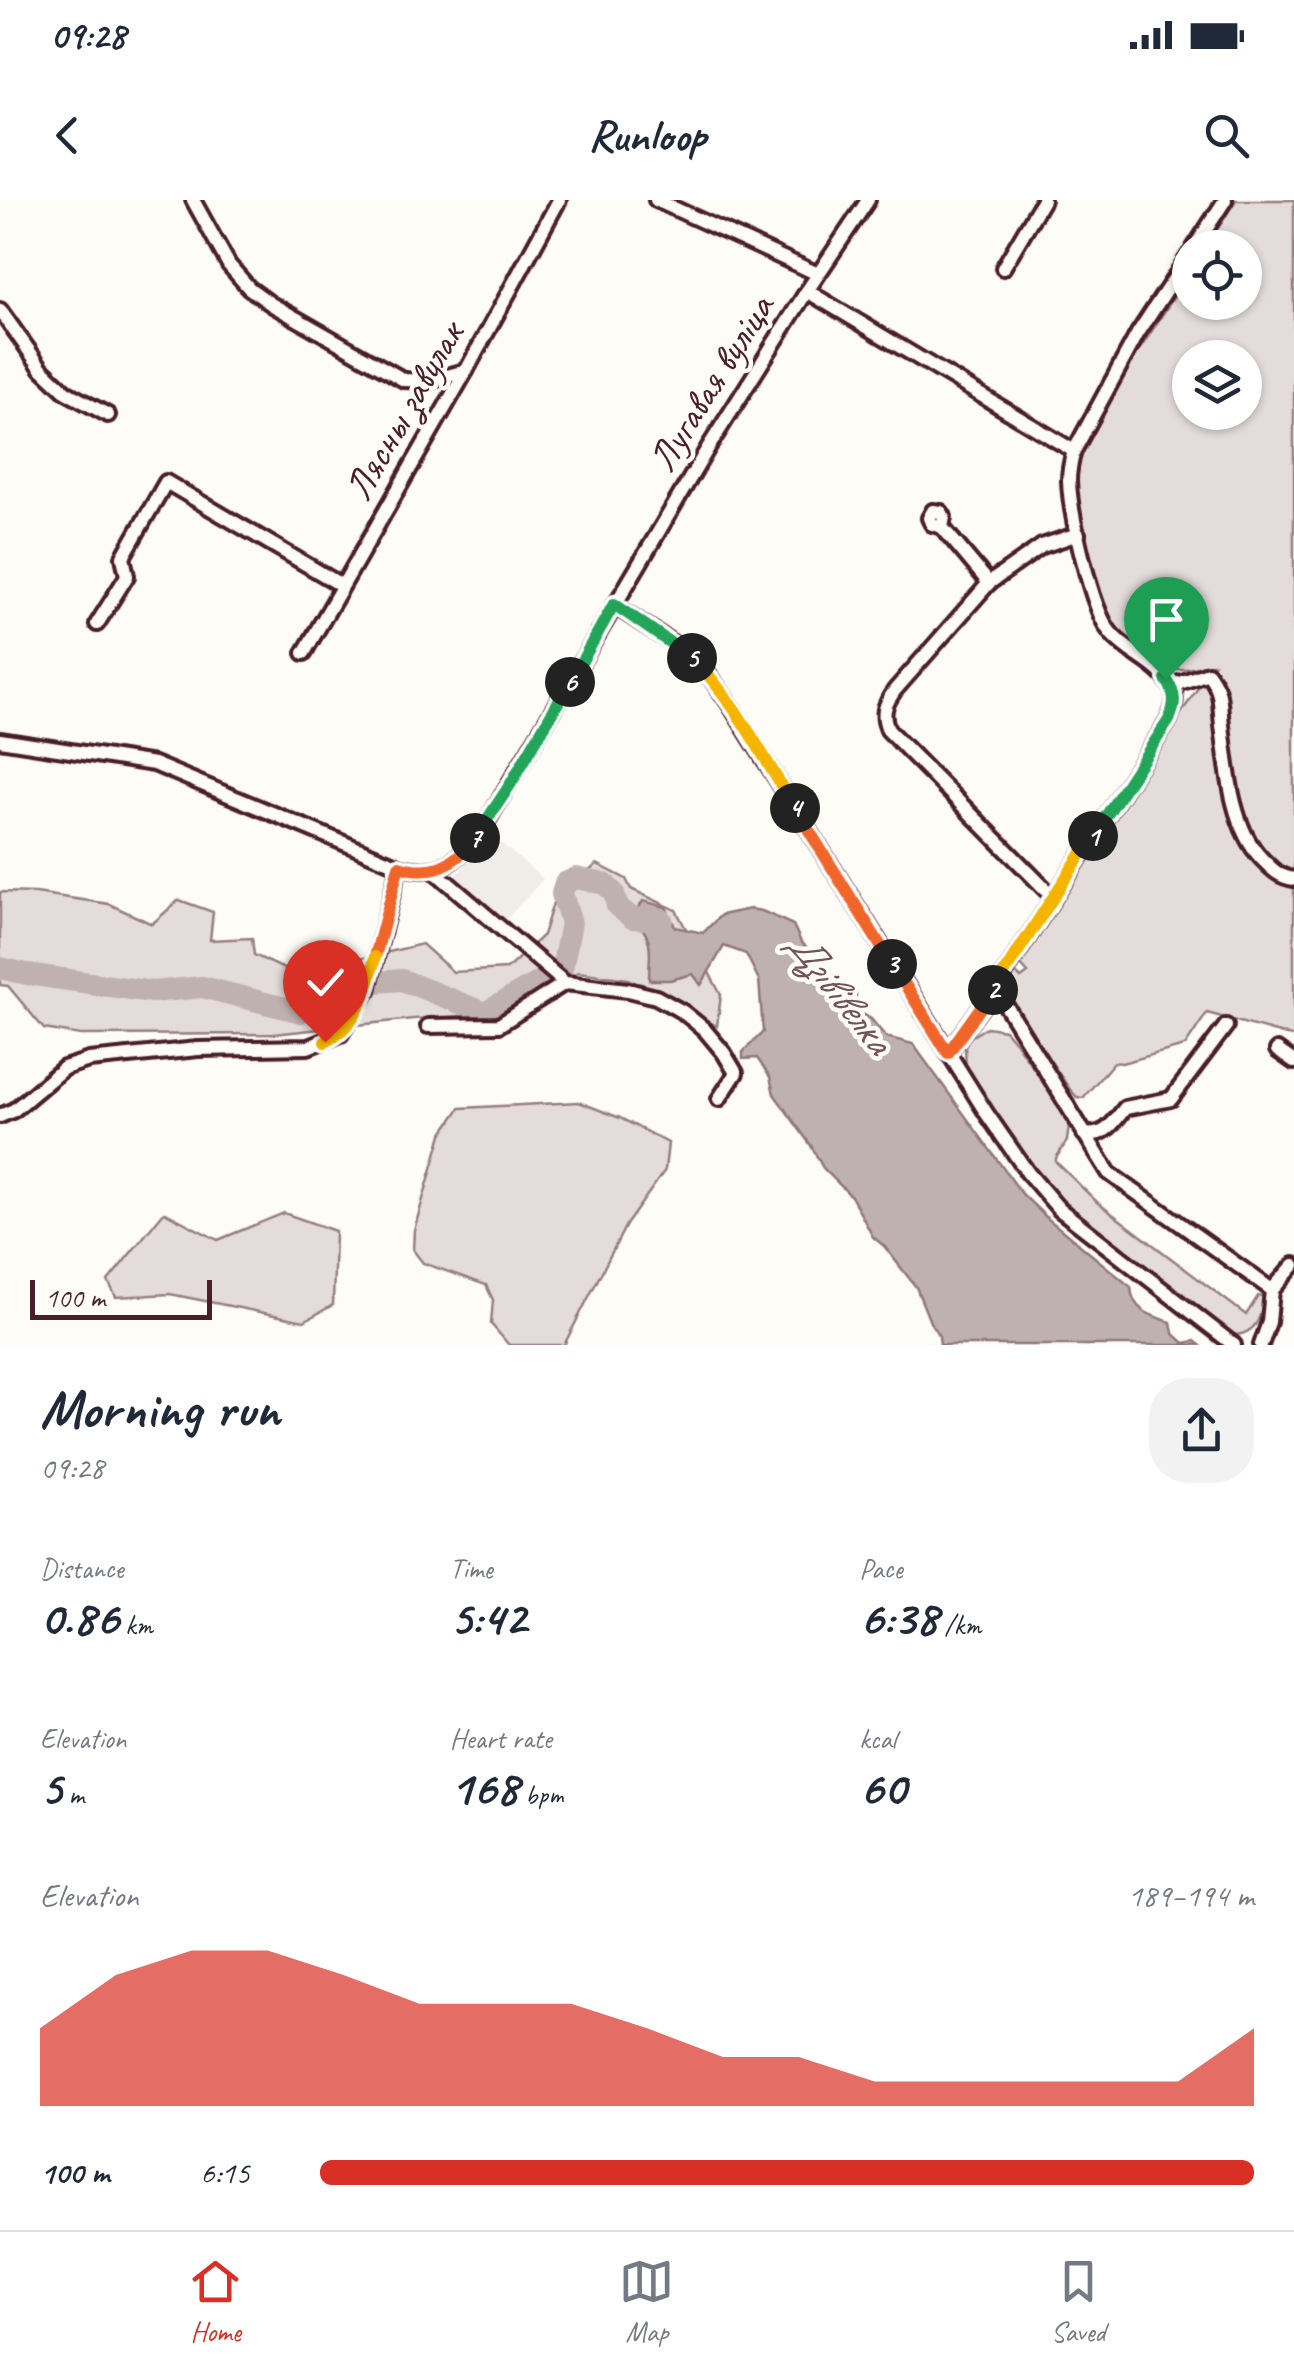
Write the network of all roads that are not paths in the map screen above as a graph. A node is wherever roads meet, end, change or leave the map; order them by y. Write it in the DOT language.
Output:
graph roads {
  1 [pos="193,200"];
  2 [pos="559,200"];
  3 [pos="656,200"];
  4 [pos="868,200"];
  5 [pos="1043,200"];
  6 [pos="1225,200"];
  7 [pos="1206,230"];
  8 [pos="1004,268"];
  9 [pos="818,274"];
  10 [pos="1172,281"];
  11 [pos="807,291"];
  12 [pos="0,310"];
  13 [pos="466,371"];
  14 [pos="108,414"];
  15 [pos="1074,451"];
  16 [pos="942,526"];
  17 [pos="1078,534"];
  18 [pos="988,583"];
  19 [pos="341,585"];
  20 [pos="614,604"];
  21 [pos="97,624"];
  22 [pos="304,653"];
  23 [pos="1171,686"];
  24 [pos="0,740"];
  25 [pos="399,866"];
  26 [pos="433,870"];
  27 [pos="1294,879"];
  28 [pos="1053,897"];
  29 [pos="565,983"];
  30 [pos="994,988"];
  31 [pos="428,1026"];
  32 [pos="1226,1026"];
  33 [pos="1277,1050"];
  34 [pos="948,1053"];
  35 [pos="1294,1062"];
  36 [pos="720,1098"];
  37 [pos="0,1116"];
  38 [pos="1084,1134"];
  39 [pos="1294,1264"];
  40 [pos="1272,1290"];
  41 [pos="1234,1345"];
  42 [pos="1261,1345"];
  1 -- 13 [label="street"];
  2 -- 13 [label="street, Лясны завулак"];
  3 -- 9 [label="street"];
  4 -- 9 [label="street, Лугавая вуліца"];
  5 -- 8 [label="street"];
  6 -- 7 [label="street"];
  9 -- 11 [label="street, Лугавая вуліца"];
  10 -- 15 [label="street"];
  11 -- 15 [label="street"];
  11 -- 20 [label="street, Лугавая вуліца"];
  12 -- 14 [label="street"];
  13 -- 19 [label="street, Лясны завулак"];
  15 -- 17 [label="street"];
  16 -- 18 [label="street"];
  17 -- 18 [label="street"];
  17 -- 23 [label="street"];
  18 -- 28 [label="street"];
  19 -- 21 [label="street"];
  19 -- 22 [label="street, Лясны завулак"];
  20 -- 26 [label="street, Лугавая вуліца"];
  20 -- 34 [label="street"];
  23 -- 27 [label="street"];
  23 -- 28 [label="street"];
  24 -- 25 [label="street"];
  25 -- 26 [label="street"];
  25 -- 37 [label="street"];
  26 -- 29 [label="street"];
  28 -- 30 [label="street"];
  29 -- 31 [label="street"];
  29 -- 36 [label="street"];
  30 -- 34 [label="street"];
  30 -- 38 [label="street"];
  32 -- 38 [label="street"];
  33 -- 35 [label="street"];
  34 -- 41 [label="street"];
  38 -- 40 [label="street"];
  39 -- 40 [label="street"];
  40 -- 42 [label="street"];
}
